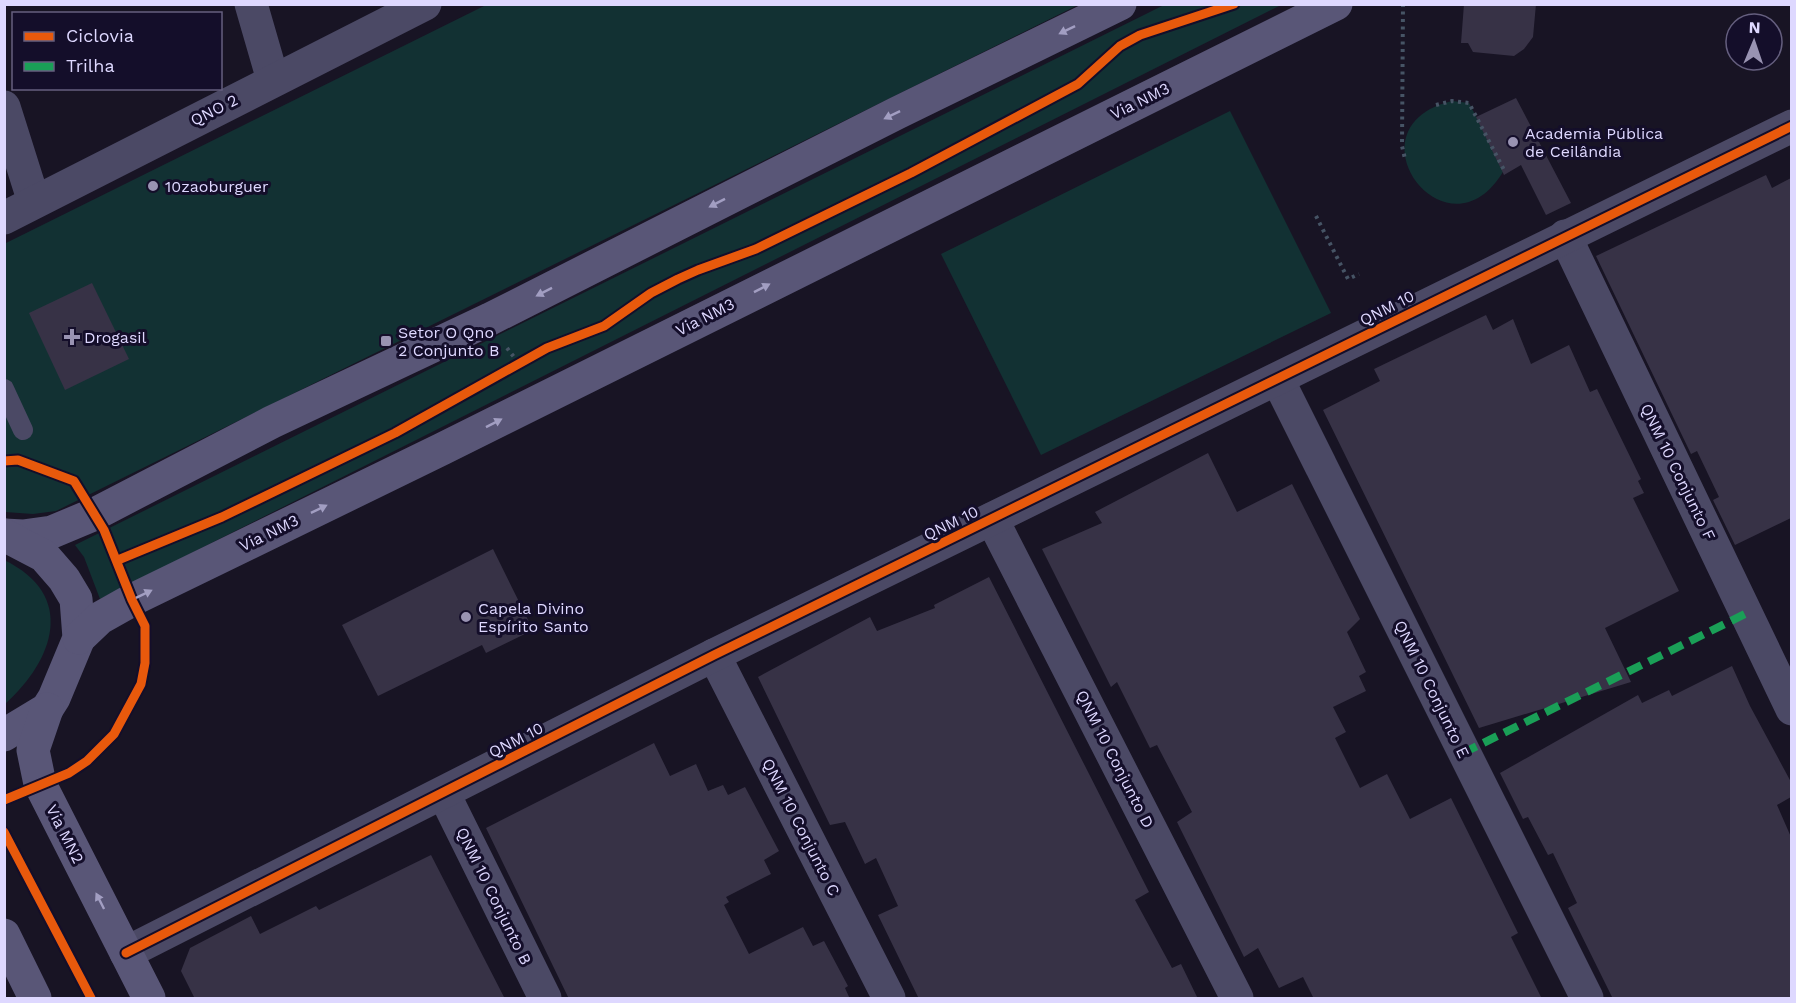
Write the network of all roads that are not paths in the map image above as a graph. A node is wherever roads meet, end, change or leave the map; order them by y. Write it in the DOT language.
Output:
graph roads {
  1 [pos="250,4"];
  2 [pos="425,4"];
  3 [pos="1120,4"];
  4 [pos="1336,4"];
  5 [pos="273,80"];
  6 [pos="4,107"];
  7 [pos="1791,126"];
  8 [pos="34,202"];
  9 [pos="4,218"];
  10 [pos="1565,236"];
  11 [pos="1278,380"];
  12 [pos="4,389"];
  13 [pos="23,430"];
  14 [pos="992,519"];
  15 [pos="4,535"];
  16 [pos="79,639"];
  17 [pos="714,655"];
  18 [pos="1791,708"];
  19 [pos="46,709"];
  20 [pos="4,735"];
  21 [pos="444,794"];
  22 [pos="4,935"];
  23 [pos="126,953"];
  24 [pos="32,997"];
  25 [pos="149,999"];
  26 [pos="545,999"];
  27 [pos="888,999"];
  28 [pos="1237,999"];
  29 [pos="1587,999"];
  1 -- 5 [label="street"];
  2 -- 5 [label="street, QNO 2"];
  3 -- 15 [label="main road, one-way"];
  16 -- 4 [label="main road, Via NM3, one-way"];
  5 -- 8 [label="street, QNO 2"];
  6 -- 8 [label="street"];
  7 -- 10 [label="street, QNM 10"];
  8 -- 9 [label="street, QNO 2"];
  10 -- 11 [label="street, QNM 10"];
  10 -- 18 [label="street, QNM 10 Conjunto F"];
  11 -- 14 [label="street, QNM 10"];
  11 -- 29 [label="street, QNM 10 Conjunto E"];
  12 -- 13 [label="lane"];
  14 -- 17 [label="street, QNM 10"];
  14 -- 28 [label="street, QNM 10 Conjunto D"];
  15 -- 16 [label="main road"];
  16 -- 19 [label="main road, Via MN2"];
  17 -- 21 [label="street, QNM 10"];
  17 -- 27 [label="street, QNM 10 Conjunto C"];
  19 -- 20 [label="main road"];
  23 -- 19 [label="main road, Via MN2, one-way"];
  21 -- 23 [label="street, QNM 10"];
  21 -- 26 [label="street, QNM 10 Conjunto B"];
  22 -- 24 [label="main road"];
  23 -- 25 [label="main road, Via MN2"];
}
